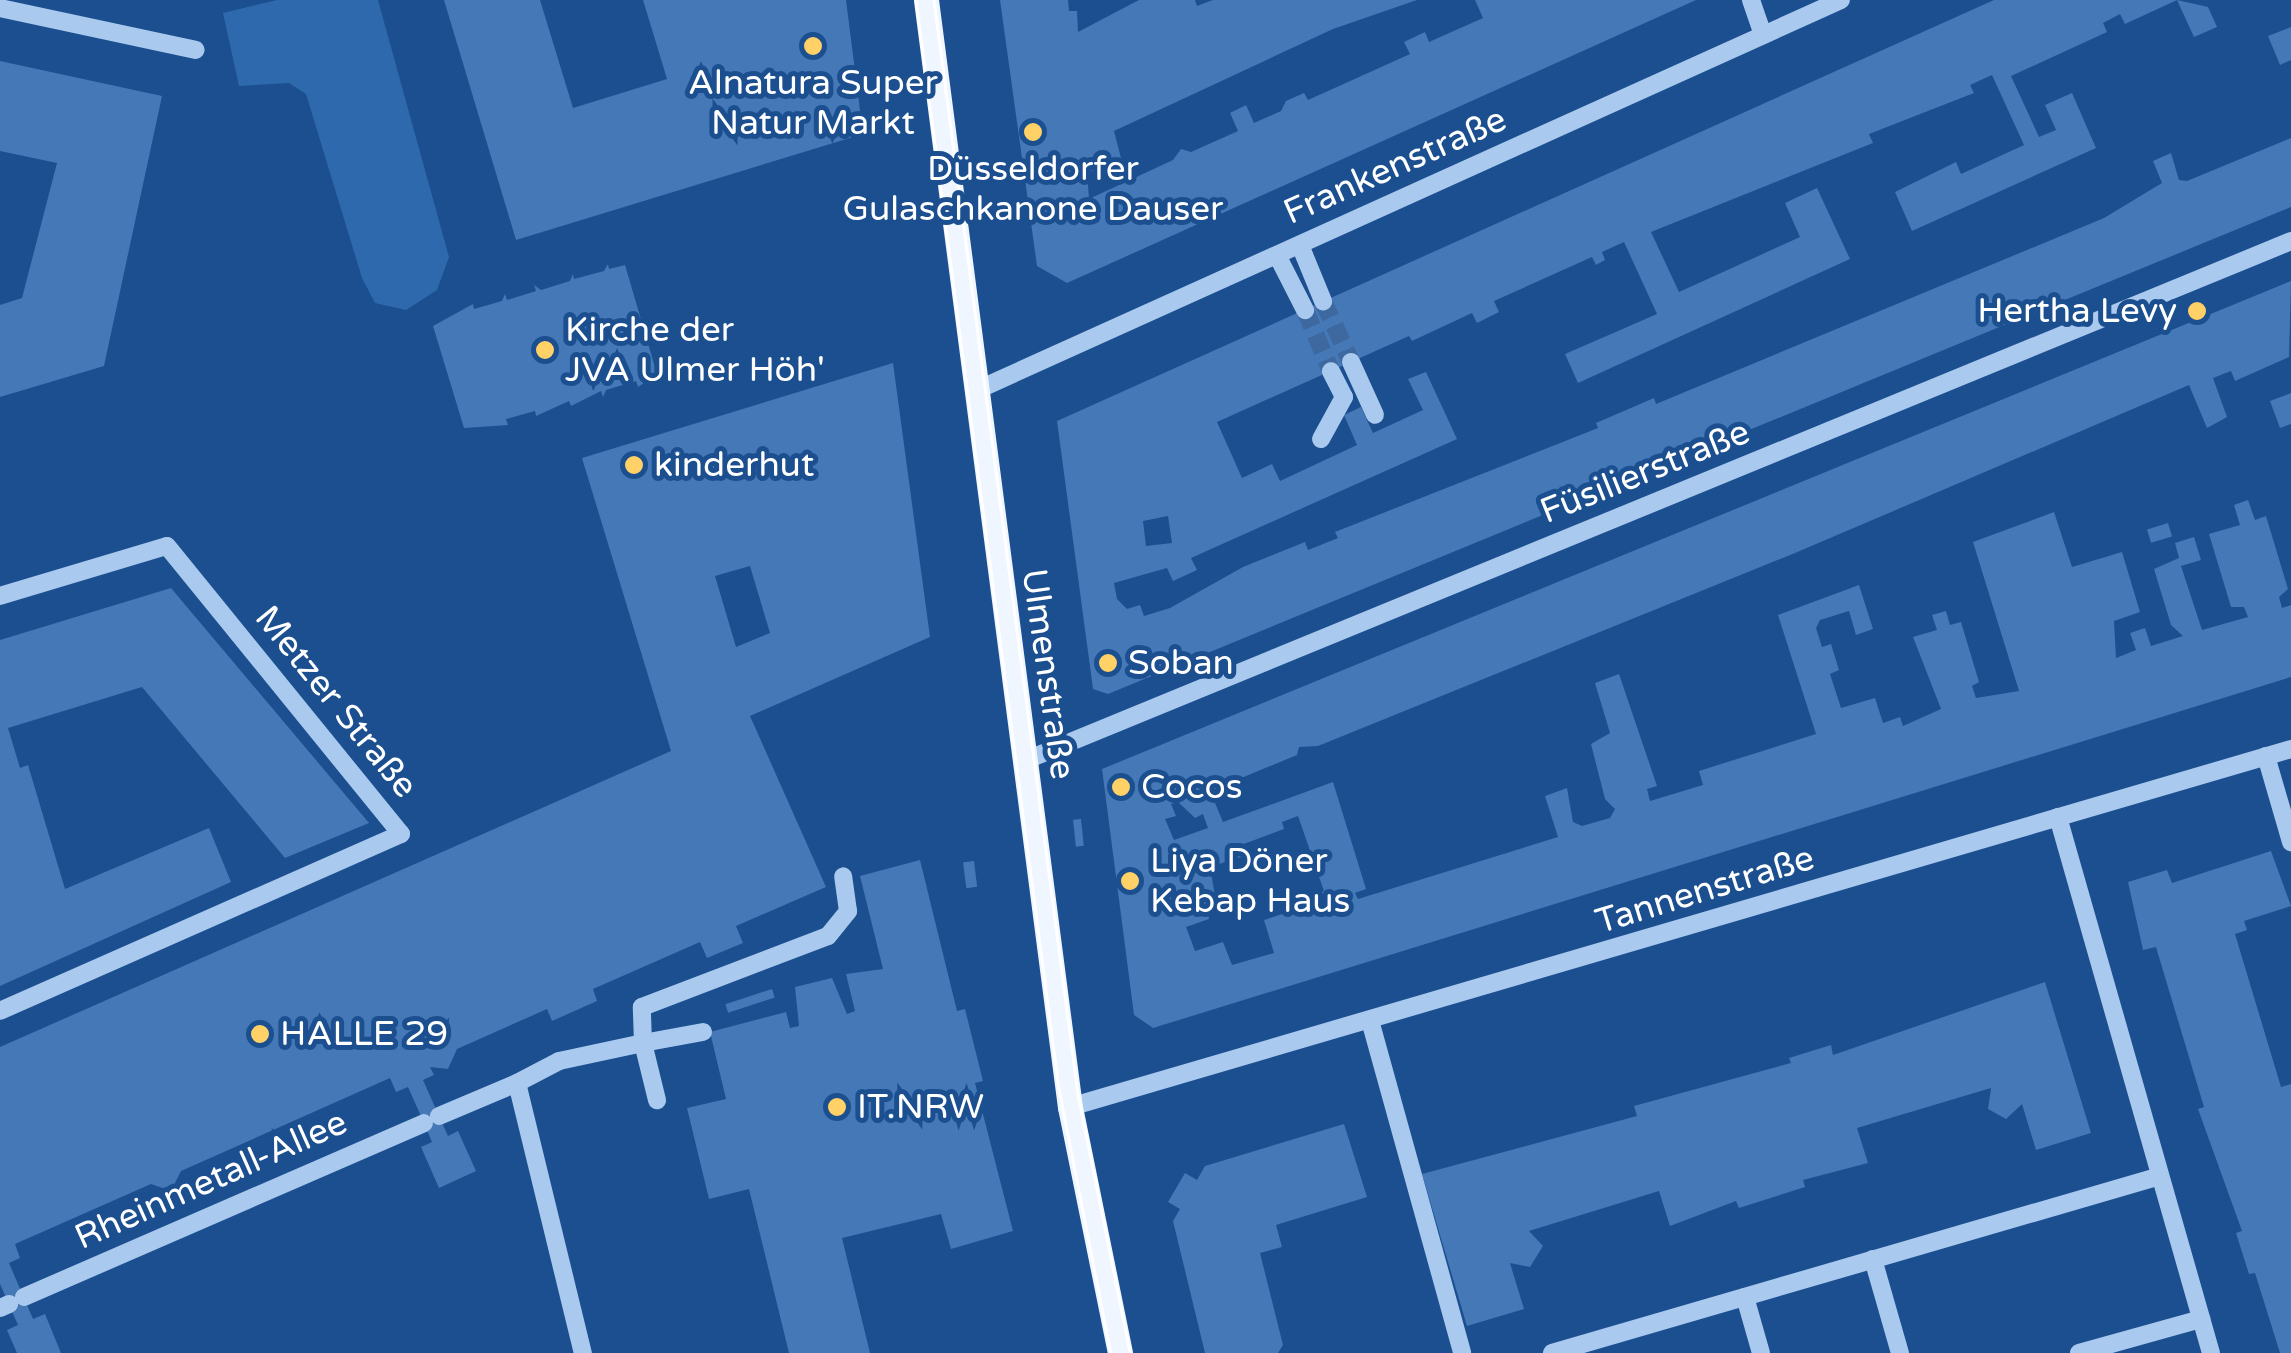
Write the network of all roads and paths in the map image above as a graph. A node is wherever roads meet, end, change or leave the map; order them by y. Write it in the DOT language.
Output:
graph roads {
  1 [pos="926,0"];
  2 [pos="1752,0"];
  3 [pos="1842,0"];
  4 [pos="0,8"];
  5 [pos="1763,35"];
  6 [pos="196,50"];
  7 [pos="2291,242"];
  8 [pos="1300,245"];
  9 [pos="1277,254"];
  10 [pos="1324,301"];
  11 [pos="1305,310"];
  12 [pos="1350,362"];
  13 [pos="1331,370"];
  14 [pos="975,391"];
  15 [pos="1374,416"];
  16 [pos="1320,438"];
  17 [pos="0,596"];
  18 [pos="2291,749"];
  19 [pos="2266,756"];
  20 [pos="1024,762"];
  21 [pos="2058,817"];
  22 [pos="2291,842"];
  23 [pos="843,876"];
  24 [pos="0,1011"];
  25 [pos="1371,1024"];
  26 [pos="704,1032"];
  27 [pos="643,1042"];
  28 [pos="517,1083"];
  29 [pos="657,1100"];
  30 [pos="1070,1107"];
  31 [pos="2160,1176"];
  32 [pos="1873,1260"];
  33 [pos="1745,1297"];
  34 [pos="11,1303"];
  35 [pos="2201,1319"];
  36 [pos="583,1353"];
  37 [pos="1120,1353"];
  38 [pos="1462,1353"];
  39 [pos="1552,1353"];
  40 [pos="1761,1353"];
  41 [pos="1900,1353"];
  42 [pos="2078,1353"];
  43 [pos="2210,1353"];
  1 -- 14 [label="main road, Ulmenstraße"];
  2 -- 5 [label="street"];
  3 -- 5 [label="street, Frankenstraße"];
  4 -- 6 [label="street"];
  5 -- 8 [label="street, Frankenstraße"];
  7 -- 20 [label="street, Füsilierstraße"];
  8 -- 9 [label="street, Frankenstraße"];
  8 -- 10 [label="street"];
  9 -- 11 [label="street"];
  9 -- 14 [label="street, Frankenstraße"];
  12 -- 15 [label="street"];
  13 -- 16 [label="street"];
  14 -- 20 [label="main road, Ulmenstraße"];
  17 -- 24 [label="street, Metzer Straße"];
  18 -- 19 [label="street, Tannenstraße"];
  19 -- 21 [label="street, Tannenstraße"];
  19 -- 22 [label="street"];
  20 -- 30 [label="main road, Ulmenstraße"];
  21 -- 25 [label="street, Tannenstraße"];
  21 -- 31 [label="street"];
  23 -- 27 [label="street"];
  25 -- 30 [label="street, Tannenstraße"];
  25 -- 38 [label="street"];
  26 -- 27 [label="street, Rheinmetall-Allee"];
  27 -- 28 [label="street, Rheinmetall-Allee"];
  27 -- 29 [label="street"];
  28 -- 34 [label="street, Rheinmetall-Allee"];
  28 -- 36 [label="street"];
  30 -- 37 [label="main road, Ulmenstraße"];
  31 -- 32 [label="street"];
  31 -- 35 [label="street"];
  32 -- 33 [label="street"];
  32 -- 41 [label="street"];
  33 -- 39 [label="street"];
  33 -- 40 [label="street"];
  35 -- 42 [label="street"];
  35 -- 43 [label="street"];
}
